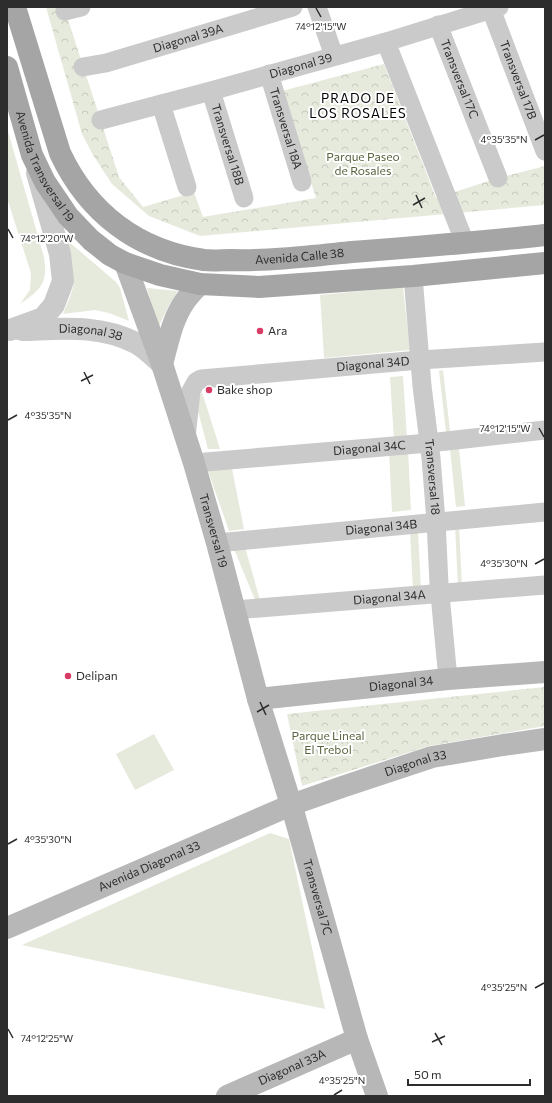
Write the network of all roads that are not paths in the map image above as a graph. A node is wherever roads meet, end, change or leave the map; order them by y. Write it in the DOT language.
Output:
graph roads {
  1 [pos="15,7"];
  2 [pos="293,7"];
  3 [pos="317,7"];
  4 [pos="495,8"];
  5 [pos="438,25"];
  6 [pos="386,42"];
  7 [pos="334,56"];
  8 [pos="83,67"];
  9 [pos="7,68"];
  10 [pos="270,74"];
  11 [pos="211,91"];
  12 [pos="161,104"];
  13 [pos="101,120"];
  14 [pos="545,151"];
  15 [pos="32,156"];
  16 [pos="498,178"];
  17 [pos="302,182"];
  18 [pos="78,186"];
  19 [pos="187,187"];
  20 [pos="244,198"];
  21 [pos="545,235"];
  22 [pos="465,243"];
  23 [pos="125,263"];
  24 [pos="545,263"];
  25 [pos="413,276"];
  26 [pos="200,284"];
  27 [pos="9,330"];
  28 [pos="545,352"];
  29 [pos="420,360"];
  30 [pos="162,364"];
  31 [pos="545,430"];
  32 [pos="186,439"];
  33 [pos="429,443"];
  34 [pos="194,463"];
  35 [pos="545,512"];
  36 [pos="436,521"];
  37 [pos="217,542"];
  38 [pos="545,585"];
  39 [pos="441,594"];
  40 [pos="234,610"];
  41 [pos="545,672"];
  42 [pos="448,679"];
  43 [pos="258,699"];
  44 [pos="545,739"];
  45 [pos="291,805"];
  46 [pos="7,928"];
  47 [pos="358,1039"];
  48 [pos="227,1096"];
  49 [pos="378,1096"];
  1 -- 18 [label="main road, Avenida Transversal 19"];
  2 -- 8 [label="street, Diagonal 39A"];
  3 -- 7 [label="street"];
  4 -- 5 [label="street, Diagonal 39"];
  4 -- 14 [label="street, Transversal 17B"];
  5 -- 6 [label="street, Diagonal 39"];
  5 -- 16 [label="street, Transversal 17C"];
  6 -- 7 [label="street, Diagonal 39"];
  6 -- 22 [label="street"];
  7 -- 10 [label="street, Diagonal 39"];
  9 -- 15 [label="main road, Avenida Transversal 19"];
  10 -- 11 [label="street, Diagonal 39"];
  10 -- 17 [label="street, Transversal 18A"];
  11 -- 12 [label="street, Diagonal 39"];
  11 -- 20 [label="street, Transversal 18B"];
  12 -- 13 [label="street, Diagonal 39"];
  12 -- 19 [label="street"];
  15 -- 23 [label="main road, Avenida Transversal 19"];
  15 -- 27 [label="street, Diagonal 38"];
  18 -- 22 [label="main road, Avenida Calle 38"];
  21 -- 22 [label="main road, Avenida Calle 38"];
  23 -- 26 [label="main road"];
  23 -- 30 [label="main road, Transversal 19"];
  24 -- 25 [label="main road"];
  25 -- 26 [label="main road"];
  25 -- 29 [label="street, Transversal 18"];
  26 -- 30 [label="main road"];
  27 -- 30 [label="street, Diagonal 38"];
  28 -- 29 [label="street, Diagonal 34D"];
  29 -- 32 [label="street, Diagonal 34D"];
  29 -- 33 [label="street, Transversal 18"];
  30 -- 32 [label="main road, Transversal 19"];
  31 -- 33 [label="street, Diagonal 34C"];
  32 -- 34 [label="main road, Transversal 19"];
  33 -- 34 [label="street, Diagonal 34C"];
  33 -- 36 [label="street, Transversal 18"];
  34 -- 37 [label="main road, Transversal 19"];
  35 -- 36 [label="street, Diagonal 34B"];
  36 -- 37 [label="street, Diagonal 34B"];
  36 -- 39 [label="street, Transversal 18"];
  37 -- 40 [label="main road, Transversal 19"];
  38 -- 39 [label="street, Diagonal 34A"];
  39 -- 40 [label="street, Diagonal 34A"];
  39 -- 42 [label="street, Transversal 18"];
  40 -- 43 [label="main road, Transversal 19"];
  41 -- 42 [label="main road, Diagonal 34"];
  42 -- 43 [label="main road, Diagonal 34"];
  43 -- 45 [label="main road, Transversal 7C"];
  44 -- 45 [label="main road, Diagonal 33"];
  45 -- 46 [label="main road, Avenida Diagonal 33"];
  45 -- 47 [label="main road, Transversal 7C"];
  47 -- 48 [label="main road, Diagonal 33A"];
  47 -- 49 [label="main road, Transversal 7C"];
}
